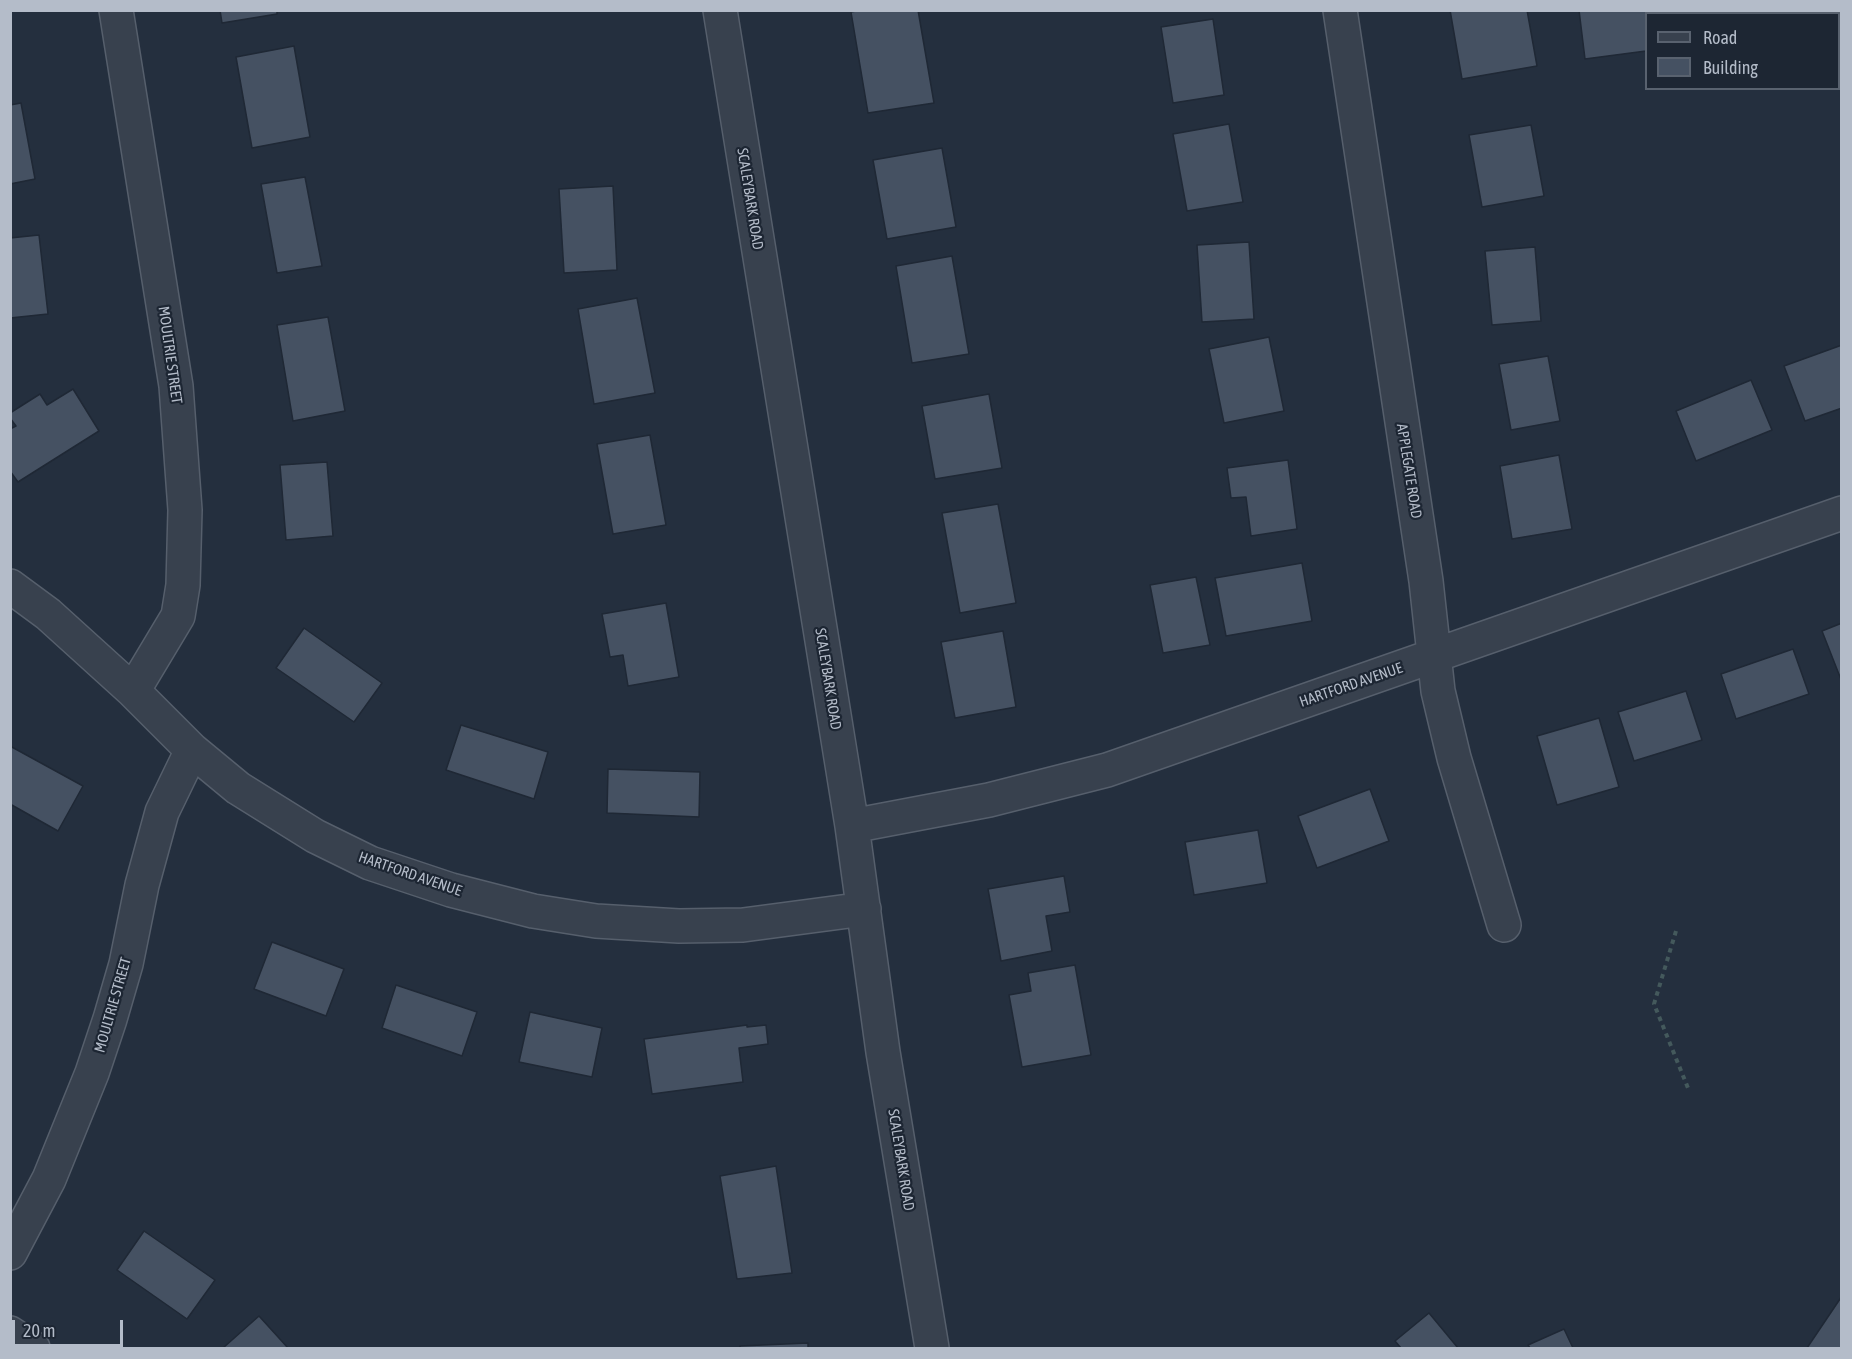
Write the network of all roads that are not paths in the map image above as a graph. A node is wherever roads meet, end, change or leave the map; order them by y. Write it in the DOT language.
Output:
graph roads {
  1 [pos="116,10"];
  2 [pos="720,10"];
  3 [pos="1340,10"];
  4 [pos="1842,513"];
  5 [pos="10,586"];
  6 [pos="1434,656"];
  7 [pos="133,691"];
  8 [pos="192,750"];
  9 [pos="852,826"];
  10 [pos="864,909"];
  11 [pos="1504,925"];
  12 [pos="10,1253"];
  13 [pos="10,1333"];
  14 [pos="33,1348"];
  15 [pos="932,1348"];
  1 -- 7 [label="street, MOULTRIE STREET"];
  2 -- 9 [label="street, SCALEYBARK ROAD"];
  3 -- 6 [label="street, APPLEGATE ROAD"];
  4 -- 6 [label="street, HARTFORD AVENUE"];
  5 -- 7 [label="street, HARTFORD AVENUE"];
  6 -- 9 [label="street, HARTFORD AVENUE"];
  6 -- 11 [label="street, APPLEGATE ROAD"];
  7 -- 8 [label="street, HARTFORD AVENUE"];
  8 -- 10 [label="street, HARTFORD AVENUE"];
  8 -- 12 [label="street, MOULTRIE STREET"];
  9 -- 10 [label="street, SCALEYBARK ROAD"];
  10 -- 15 [label="street, SCALEYBARK ROAD"];
  13 -- 14 [label="street"];
}
